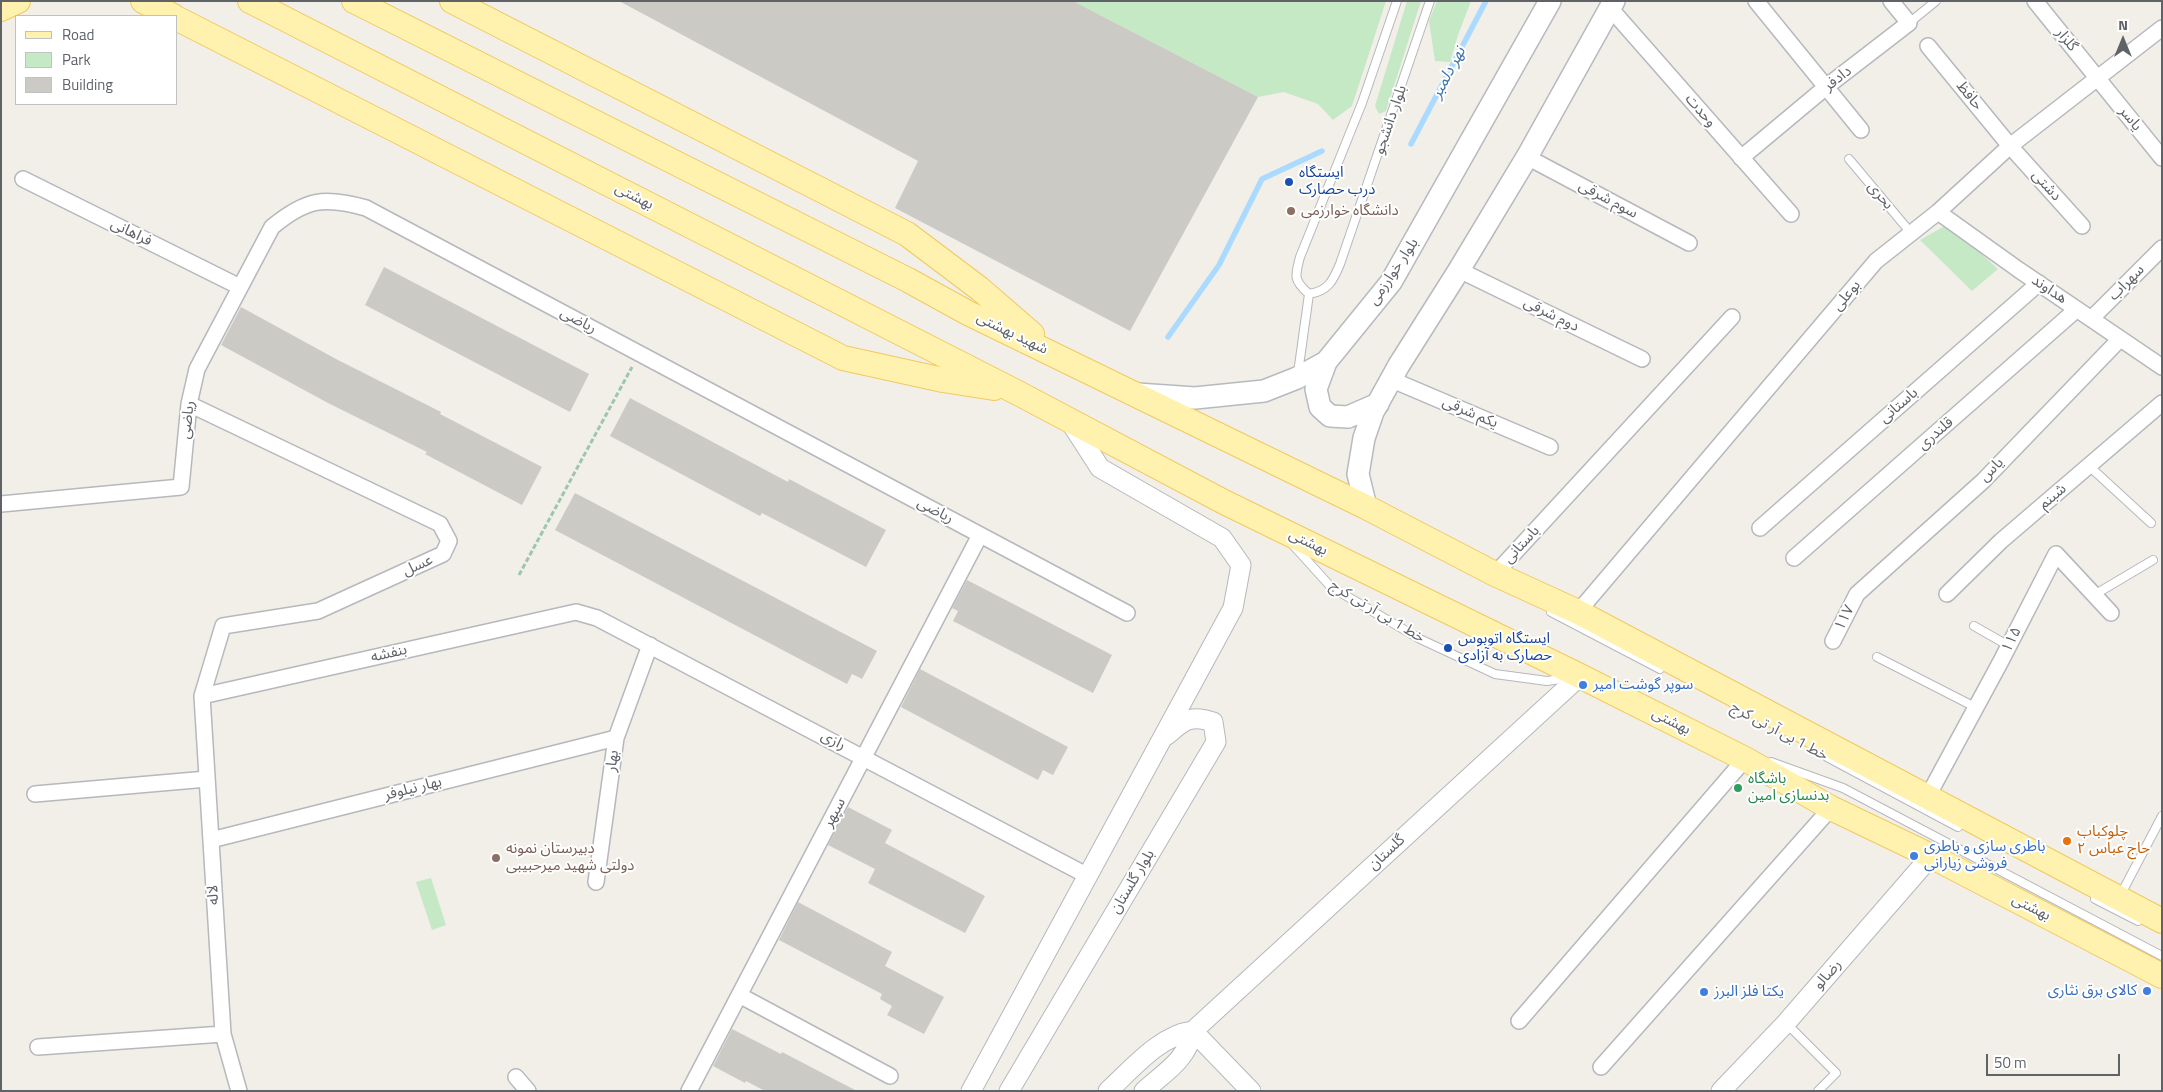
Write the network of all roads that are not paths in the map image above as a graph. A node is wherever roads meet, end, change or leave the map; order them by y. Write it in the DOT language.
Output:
graph roads {
  1 [pos="18,1"];
  2 [pos="142,1"];
  3 [pos="250,1"];
  4 [pos="354,1"];
  5 [pos="452,1"];
  6 [pos="1397,1"];
  7 [pos="1430,1"];
  8 [pos="1550,1"];
  9 [pos="1756,1"];
  10 [pos="1891,1"];
  11 [pos="1936,1"];
  12 [pos="2035,1"];
  13 [pos="1612,5"];
  14 [pos="1,9"];
  15 [pos="171,15"];
  16 [pos="178,19"];
  17 [pos="1909,23"];
  18 [pos="2162,28"];
  19 [pos="1928,46"];
  20 [pos="2097,79"];
  21 [pos="1826,87"];
  22 [pos="1861,130"];
  23 [pos="2010,146"];
  24 [pos="1527,157"];
  25 [pos="1741,158"];
  26 [pos="2162,158"];
  27 [pos="1849,159"];
  28 [pos="23,179"];
  29 [pos="1938,212"];
  30 [pos="1791,214"];
  31 [pos="2082,226"];
  32 [pos="1911,233"];
  33 [pos="1689,243"];
  34 [pos="2162,248"];
  35 [pos="1459,270"];
  36 [pos="2039,283"];
  37 [pos="240,287"];
  38 [pos="1309,294"];
  39 [pos="2077,309"];
  40 [pos="1732,317"];
  41 [pos="2092,319"];
  42 [pos="2120,339"];
  43 [pos="1056,355"];
  44 [pos="1642,359"];
  45 [pos="1326,362"];
  46 [pos="2162,366"];
  47 [pos="1297,378"];
  48 [pos="1390,379"];
  49 [pos="1018,392"];
  50 [pos="1134,394"];
  51 [pos="189,404"];
  52 [pos="1378,404"];
  53 [pos="2162,404"];
  54 [pos="1068,419"];
  55 [pos="1550,447"];
  56 [pos="2089,466"];
  57 [pos="1,504"];
  58 [pos="1366,507"];
  59 [pos="2151,523"];
  60 [pos="1760,528"];
  61 [pos="1278,529"];
  62 [pos="980,535"];
  63 [pos="1794,558"];
  64 [pos="2153,560"];
  65 [pos="1498,580"];
  66 [pos="1857,594"];
  67 [pos="1947,594"];
  68 [pos="2094,596"];
  69 [pos="1539,606"];
  70 [pos="576,612"];
  71 [pos="1578,612"];
  72 [pos="1127,613"];
  73 [pos="2111,613"];
  74 [pos="1974,626"];
  75 [pos="1833,641"];
  76 [pos="650,645"];
  77 [pos="2009,646"];
  78 [pos="1877,656"];
  79 [pos="1672,675"];
  80 [pos="1580,676"];
  81 [pos="202,696"];
  82 [pos="1975,707"];
  83 [pos="616,738"];
  84 [pos="1161,741"];
  85 [pos="1717,745"];
  86 [pos="1821,754"];
  87 [pos="865,757"];
  88 [pos="1744,759"];
  89 [pos="207,779"];
  90 [pos="35,794"];
  91 [pos="1928,796"];
  92 [pos="1831,808"];
  93 [pos="2162,816"];
  94 [pos="1963,829"];
  95 [pos="211,840"];
  96 [pos="1931,856"];
  97 [pos="1088,876"];
  98 [pos="596,882"];
  99 [pos="2087,894"];
  100 [pos="2119,898"];
  101 [pos="2155,924"];
  102 [pos="2162,956"];
  103 [pos="2162,976"];
  104 [pos="739,995"];
  105 [pos="1519,1021"];
  106 [pos="1786,1023"];
  107 [pos="1193,1031"];
  108 [pos="223,1034"];
  109 [pos="38,1047"];
  110 [pos="1601,1068"];
  111 [pos="890,1076"];
  112 [pos="516,1077"];
  113 [pos="239,1091"];
  114 [pos="528,1091"];
  115 [pos="689,1091"];
  116 [pos="971,1091"];
  117 [pos="1009,1091"];
  118 [pos="1108,1091"];
  119 [pos="1144,1091"];
  120 [pos="1251,1091"];
  121 [pos="1721,1091"];
  122 [pos="1818,1091"];
  1 -- 14 [label="main road"];
  2 -- 15 [label="main road"];
  3 -- 49 [label="main road, بهشتى"];
  4 -- 43 [label="main road, شهید بهشتی"];
  5 -- 43 [label="main road"];
  6 -- 38 [label="lane"];
  7 -- 38 [label="lane, بلوار دانشجو"];
  8 -- 45 [label="main road, بلوار خوارزمی"];
  9 -- 21 [label="street"];
  10 -- 17 [label="street"];
  11 -- 17 [label="lane, دادفر"];
  12 -- 20 [label="street, گلزار"];
  13 -- 24 [label="main road"];
  13 -- 25 [label="street, وحدت"];
  16 -- 49 [label="main road"];
  17 -- 21 [label="street, دادفر"];
  18 -- 20 [label="street, بوعلی"];
  19 -- 23 [label="street, حافظ"];
  20 -- 23 [label="street, بوعلی"];
  20 -- 26 [label="street, یاسر"];
  21 -- 22 [label="street"];
  21 -- 25 [label="street, دادفر"];
  23 -- 29 [label="street, بوعلی"];
  23 -- 31 [label="street, دشتی"];
  24 -- 33 [label="street, سوم شرقی"];
  24 -- 35 [label="main road"];
  25 -- 30 [label="street, وحدت"];
  27 -- 32 [label="lane, بحری"];
  28 -- 37 [label="street, فراهانی"];
  29 -- 32 [label="street, بوعلی"];
  29 -- 36 [label="street, هداوند"];
  32 -- 71 [label="street, بوعلی"];
  34 -- 41 [label="street, سهراب"];
  35 -- 44 [label="street, دوم شرقی"];
  35 -- 48 [label="main road"];
  36 -- 39 [label="street, هداوند"];
  36 -- 60 [label="street, باستانی"];
  37 -- 51 [label="street, ریاضی"];
  37 -- 62 [label="street, ریاضی"];
  38 -- 47 [label="lane"];
  39 -- 41 [label="street, هداوند"];
  39 -- 63 [label="street, قلندری"];
  40 -- 65 [label="street, باستانی"];
  41 -- 42 [label="street, هداوند"];
  42 -- 46 [label="street, هداوند"];
  42 -- 66 [label="street, یاس"];
  43 -- 50 [label="main road"];
  45 -- 47 [label="main road, بلوار خوارزمی"];
  45 -- 52 [label="main road"];
  47 -- 50 [label="main road, بلوار خوارزمی"];
  48 -- 52 [label="main road"];
  48 -- 55 [label="street, یکم شرقی"];
  49 -- 54 [label="main road, بهشتی"];
  50 -- 58 [label="main road"];
  51 -- 57 [label="street, ریاضی"];
  51 -- 81 [label="street, عسل"];
  52 -- 58 [label="main road"];
  53 -- 56 [label="street, شبنم"];
  54 -- 61 [label="main road, بهشتی"];
  54 -- 84 [label="street, بلوار گلستان"];
  56 -- 59 [label="lane"];
  56 -- 67 [label="street, شبنم"];
  58 -- 65 [label="main road"];
  61 -- 80 [label="main road, بهشتی"];
  61 -- 80 [label="lane, خط 1 بی آر تی کرج"];
  62 -- 72 [label="street, ریاضی"];
  62 -- 87 [label="street, سپهر"];
  64 -- 68 [label="lane"];
  65 -- 71 [label="main road"];
  66 -- 75 [label="street, ۱۱۷"];
  68 -- 73 [label="street, ۱۱۵"];
  68 -- 77 [label="street, ۱۱۵"];
  69 -- 79 [label="lane"];
  70 -- 76 [label="street, رازی"];
  70 -- 81 [label="street, بنفشه"];
  71 -- 91 [label="main road"];
  74 -- 77 [label="lane"];
  76 -- 83 [label="street, بهار"];
  76 -- 87 [label="street, رازی"];
  77 -- 82 [label="street, ۱۱۵"];
  78 -- 82 [label="lane"];
  80 -- 85 [label="main road, بهشتی"];
  80 -- 107 [label="street, گلستان"];
  81 -- 89 [label="street, لاله"];
  82 -- 91 [label="street, ۱۱۵"];
  83 -- 95 [label="street, بهار نیلوفر"];
  83 -- 98 [label="street, بهار"];
  84 -- 97 [label="street, بلوار گلستان"];
  84 -- 117 [label="street, بلوار گلستان"];
  85 -- 88 [label="main road, بهشتی"];
  85 -- 102 [label="lane, خط 1 بی آر تی کرج"];
  86 -- 94 [label="lane, خط 1 بی آر تی کرج"];
  87 -- 97 [label="street, رازی"];
  87 -- 104 [label="street, سپهر"];
  88 -- 92 [label="main road, بهشتی"];
  88 -- 105 [label="street"];
  89 -- 90 [label="street"];
  89 -- 95 [label="street, لاله"];
  91 -- 100 [label="main road"];
  92 -- 96 [label="main road, بهشتی"];
  92 -- 110 [label="street"];
  93 -- 100 [label="lane"];
  95 -- 108 [label="street, لاله"];
  96 -- 103 [label="main road, بهشتی"];
  96 -- 106 [label="street, رضالو"];
  97 -- 116 [label="street, بلوار گلستان"];
  99 -- 101 [label="lane"];
  100 -- 101 [label="main road"];
  104 -- 111 [label="street"];
  104 -- 115 [label="street, سپهر"];
  106 -- 121 [label="street, رضالو"];
  106 -- 122 [label="lane"];
  107 -- 118 [label="street, گلستان"];
  107 -- 119 [label="street, گلستان"];
  107 -- 120 [label="street"];
  108 -- 109 [label="street"];
  108 -- 113 [label="street, لاله"];
  112 -- 114 [label="street"];
}
